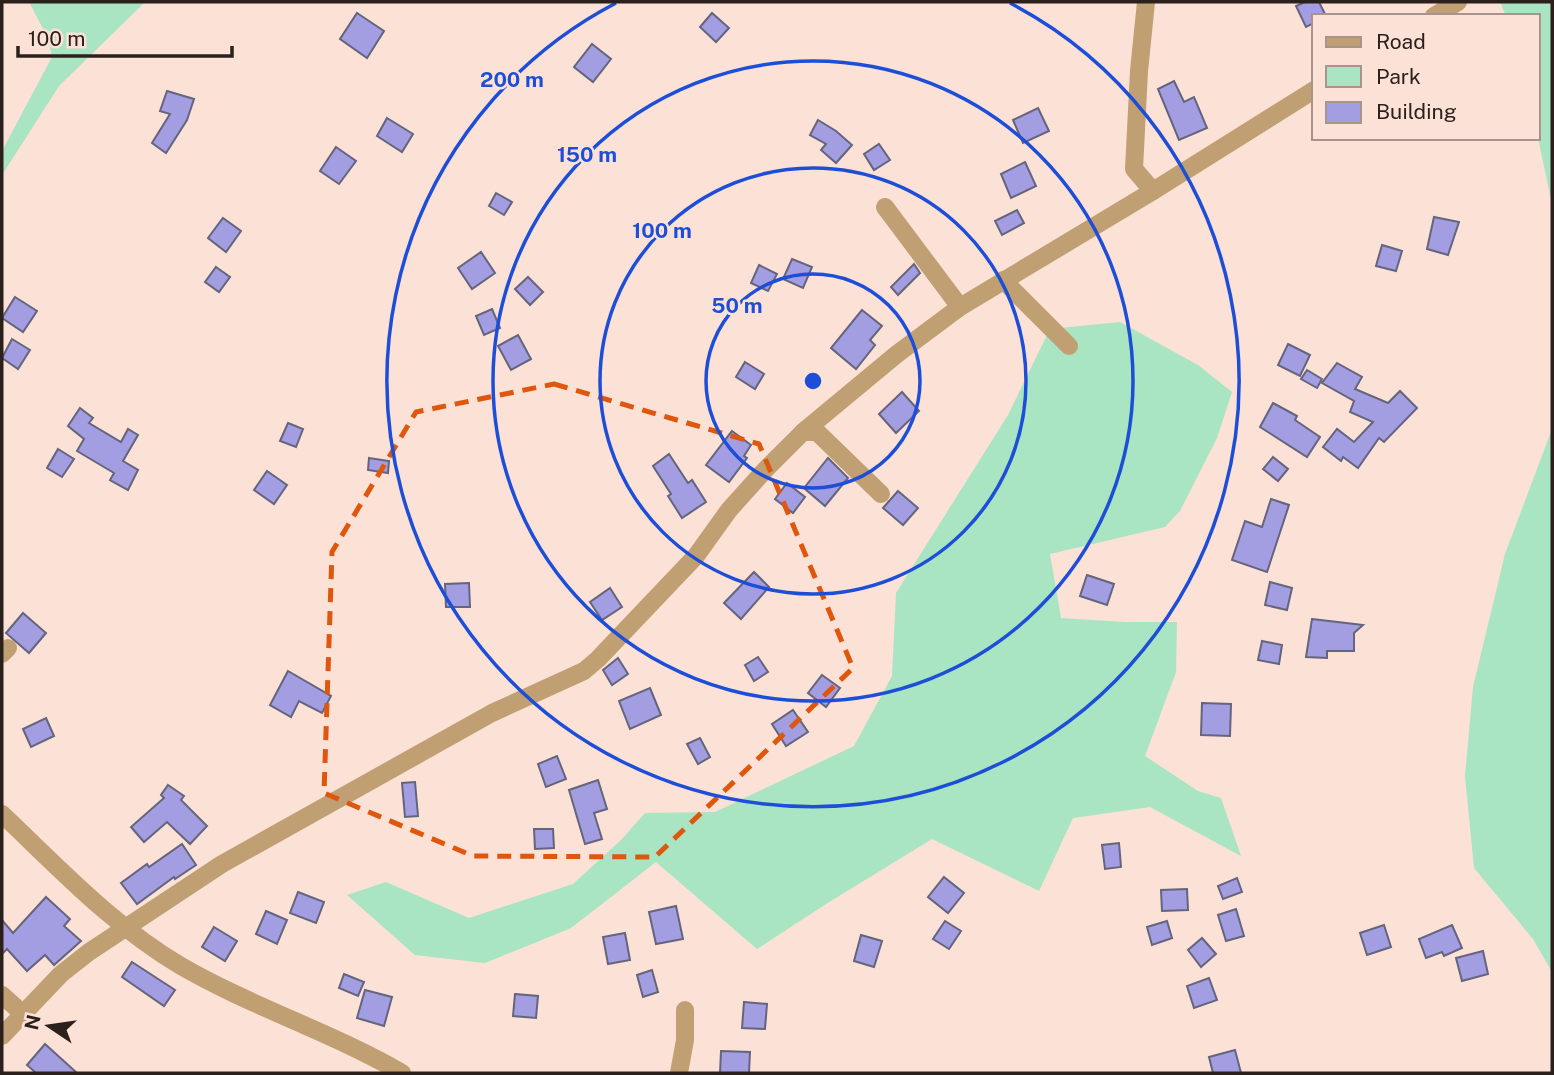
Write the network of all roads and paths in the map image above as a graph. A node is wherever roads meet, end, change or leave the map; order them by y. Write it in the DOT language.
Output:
graph roads {
  1 [pos="1146,2"];
  2 [pos="1458,2"];
  3 [pos="1437,14"];
  4 [pos="1312,91"];
  5 [pos="1153,191"];
  6 [pos="885,207"];
  7 [pos="1003,281"];
  8 [pos="960,307"];
  9 [pos="1069,346"];
  10 [pos="803,432"];
  11 [pos="881,494"];
  12 [pos="2,814"];
  13 [pos="125,928"];
  14 [pos="2,995"];
  15 [pos="685,1010"];
  16 [pos="22,1013"];
  17 [pos="2,1036"];
  18 [pos="402,1073"];
  19 [pos="679,1073"];
  1 -- 5 [label="street"];
  2 -- 3 [label="street"];
  4 -- 5 [label="street"];
  5 -- 7 [label="street"];
  6 -- 8 [label="street"];
  7 -- 8 [label="street"];
  7 -- 9 [label="street"];
  8 -- 10 [label="street"];
  10 -- 11 [label="street"];
  10 -- 13 [label="street"];
  12 -- 13 [label="street"];
  13 -- 16 [label="street"];
  13 -- 18 [label="street"];
  14 -- 16 [label="street"];
  15 -- 19 [label="street"];
  16 -- 17 [label="street"];
}
